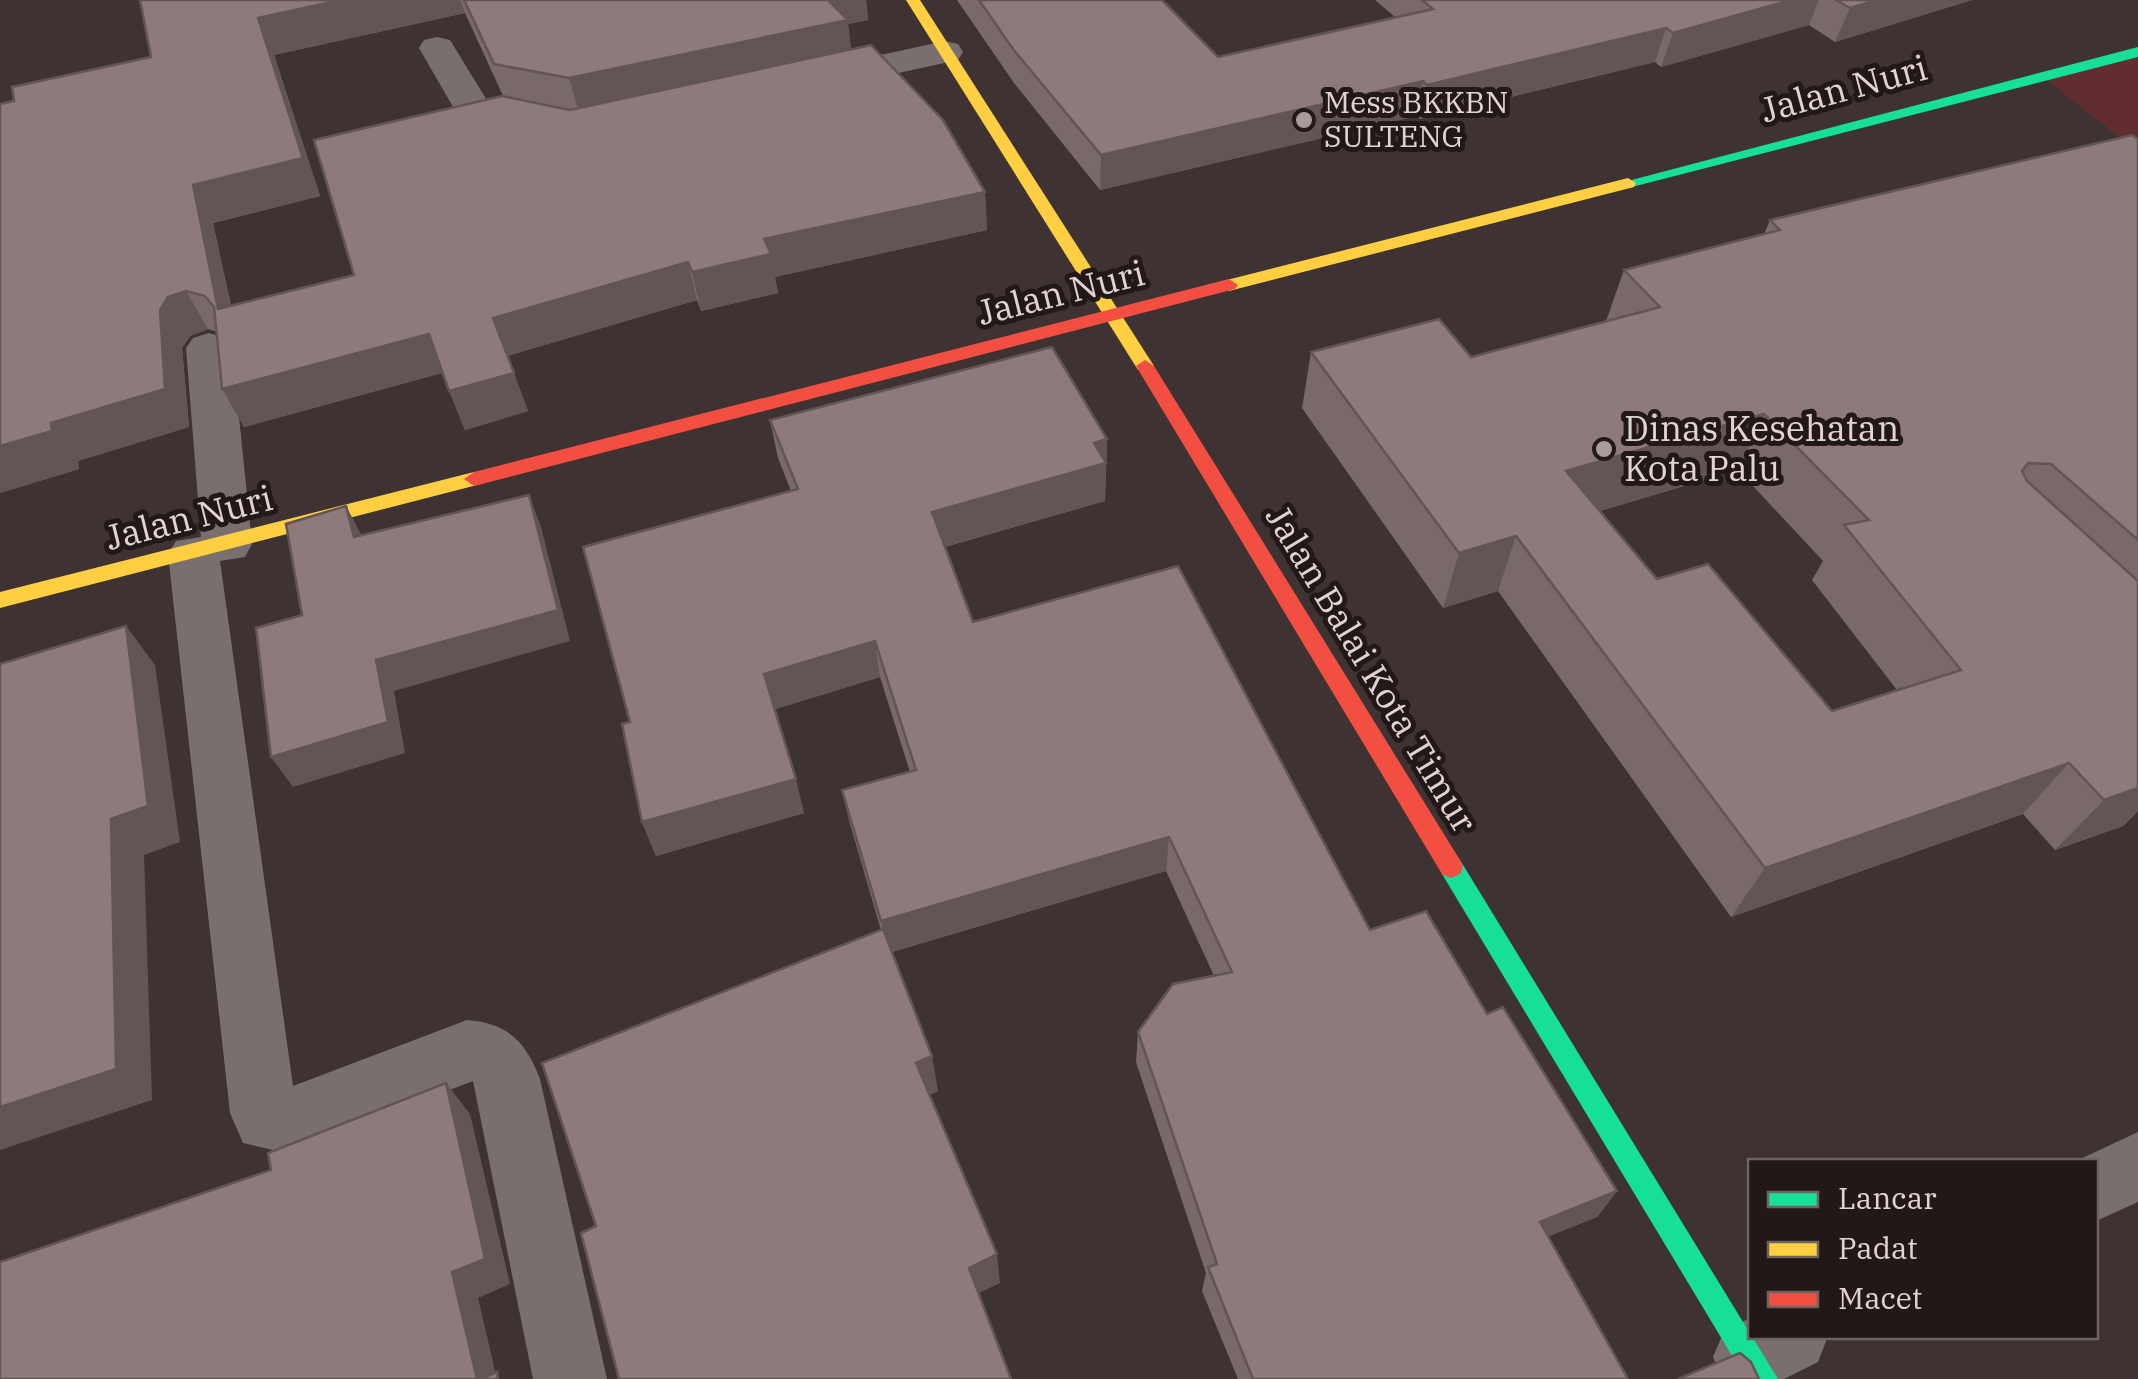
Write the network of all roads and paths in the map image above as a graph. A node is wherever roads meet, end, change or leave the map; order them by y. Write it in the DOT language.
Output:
graph roads {
  1 [pos="913,0"];
  2 [pos="438,48"];
  3 [pos="945,52"];
  4 [pos="2138,52"];
  5 [pos="778,89"];
  6 [pos="580,132"];
  7 [pos="1114,316"];
  8 [pos="210,348"];
  9 [pos="210,549"];
  10 [pos="0,600"];
  11 [pos="2138,1166"];
  12 [pos="2098,1186"];
  13 [pos="1748,1326"];
  14 [pos="570,1379"];
  1 -- 3 [label="street, Jalan Balai Kota Timur"];
  2 -- 6 [label="street"];
  3 -- 5 [label="street"];
  3 -- 7 [label="street, Jalan Balai Kota Timur"];
  4 -- 7 [label="street, Jalan Nuri"];
  7 -- 9 [label="street, Jalan Nuri"];
  7 -- 13 [label="street, Jalan Balai Kota Timur"];
  8 -- 9 [label="street"];
  9 -- 10 [label="street, Jalan Nuri"];
  9 -- 14 [label="street"];
  11 -- 12 [label="street"];
}
